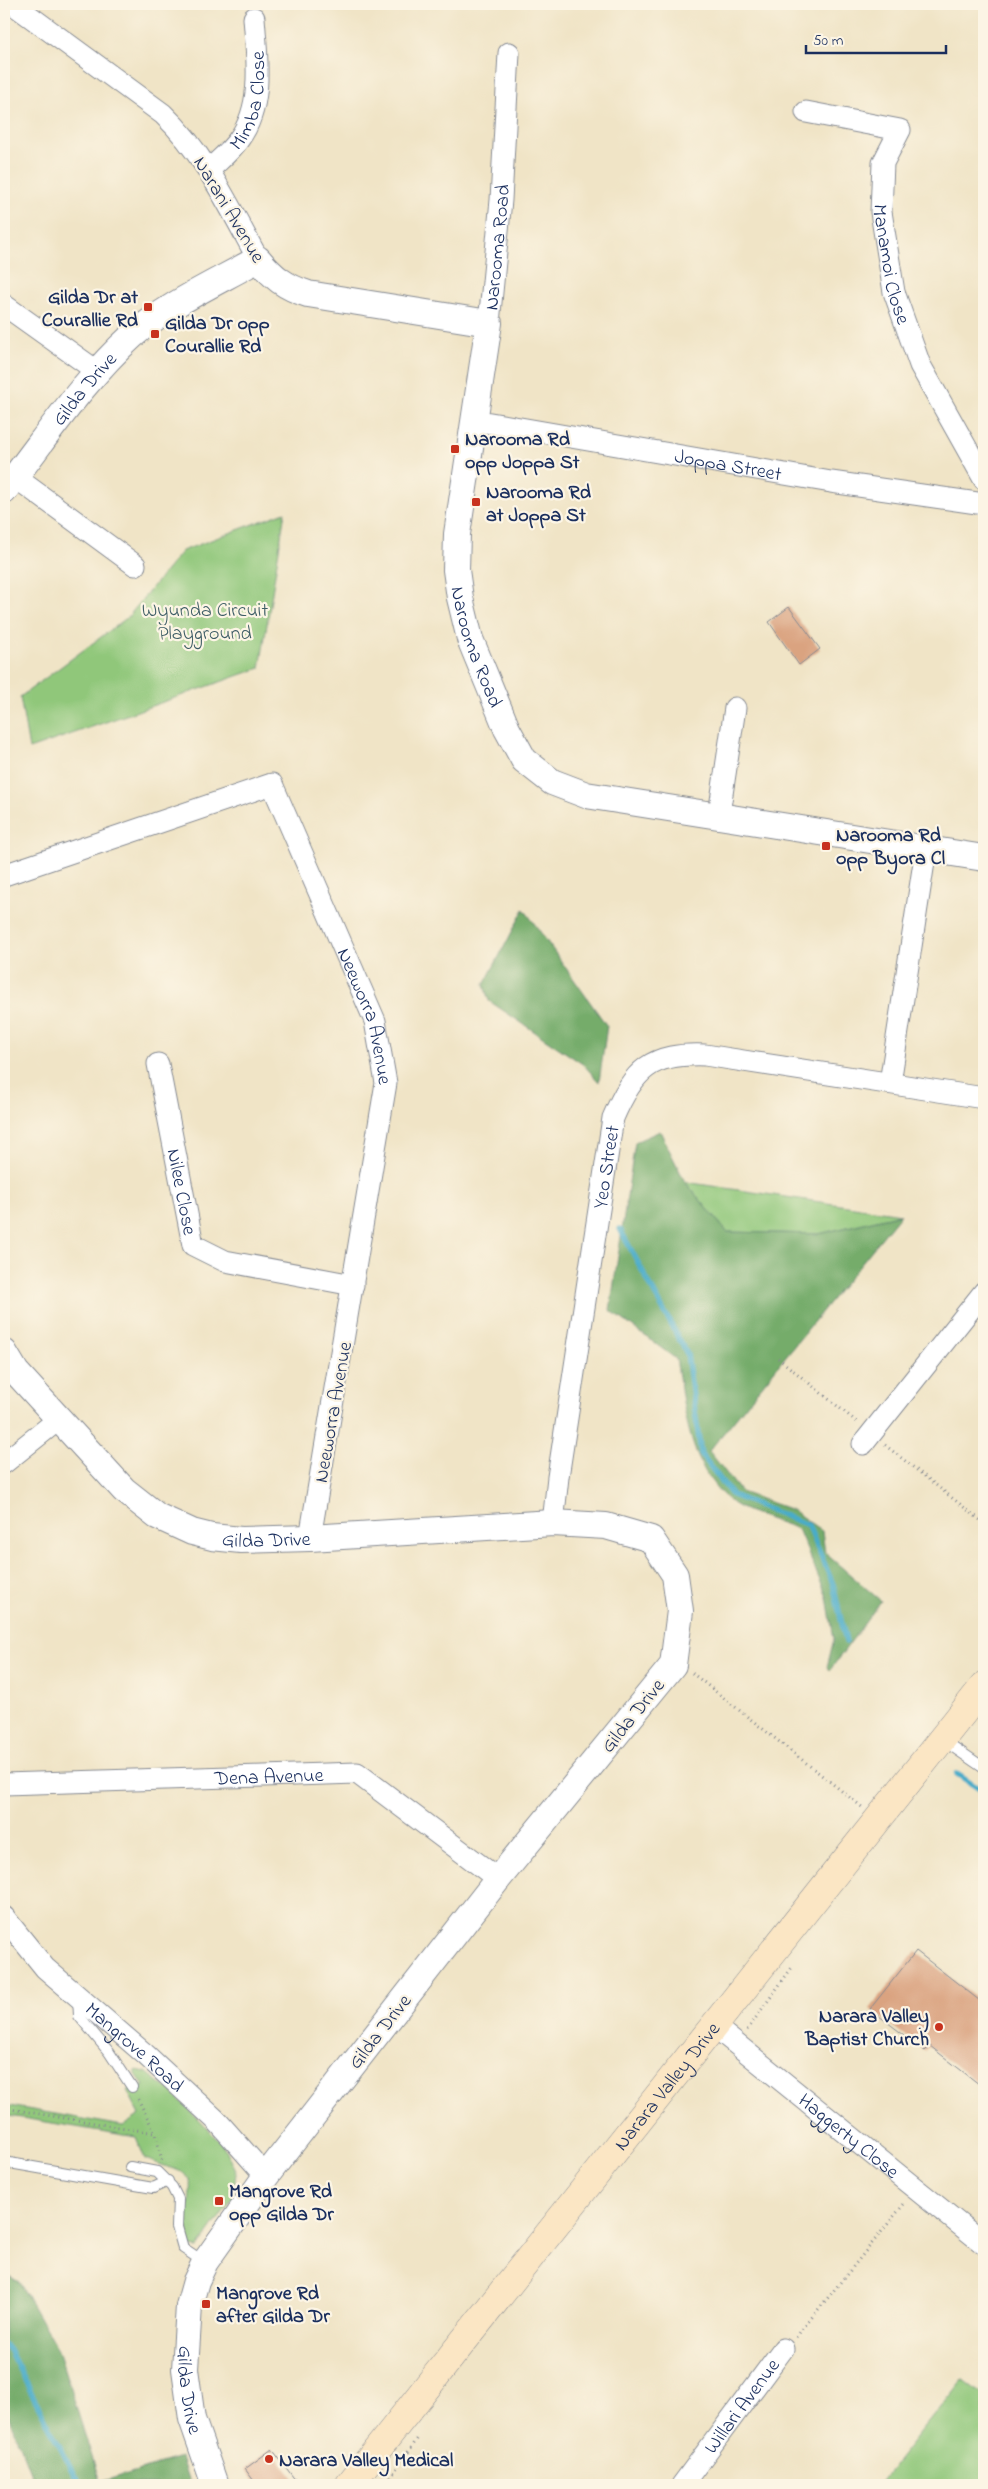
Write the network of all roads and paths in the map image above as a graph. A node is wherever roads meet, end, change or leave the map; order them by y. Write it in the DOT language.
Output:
graph roads {
  1 [pos="13,4"];
  2 [pos="254,18"];
  3 [pos="509,53"];
  4 [pos="806,112"];
  5 [pos="209,170"];
  6 [pos="258,259"];
  7 [pos="4,305"];
  8 [pos="489,323"];
  9 [pos="98,372"];
  10 [pos="473,420"];
  11 [pos="984,479"];
  12 [pos="9,484"];
  13 [pos="984,504"];
  14 [pos="135,565"];
  15 [pos="735,708"];
  16 [pos="719,814"];
  17 [pos="926,849"];
  18 [pos="984,858"];
  19 [pos="4,875"];
  20 [pos="158,1064"];
  21 [pos="890,1083"];
  22 [pos="984,1098"];
  23 [pos="353,1285"];
  24 [pos="984,1292"];
  25 [pos="4,1352"];
  26 [pos="778,1358"];
  27 [pos="59,1419"];
  28 [pos="867,1439"];
  29 [pos="4,1463"];
  30 [pos="553,1522"];
  31 [pos="984,1523"];
  32 [pos="310,1538"];
  33 [pos="674,1659"];
  34 [pos="984,1686"];
  35 [pos="942,1739"];
  36 [pos="984,1768"];
  37 [pos="4,1784"];
  38 [pos="878,1819"];
  39 [pos="498,1879"];
  40 [pos="4,1916"];
  41 [pos="78,1996"];
  42 [pos="714,2026"];
  43 [pos="132,2087"];
  44 [pos="4,2108"];
  45 [pos="155,2133"];
  46 [pos="4,2162"];
  47 [pos="130,2167"];
  48 [pos="266,2176"];
  49 [pos="168,2181"];
  50 [pos="917,2189"];
  51 [pos="984,2244"];
  52 [pos="205,2262"];
  53 [pos="783,2349"];
  54 [pos="215,2485"];
  55 [pos="349,2485"];
  56 [pos="682,2485"];
  1 -- 5 [label="street, Narani Avenue"];
  2 -- 5 [label="street, Mimba Close"];
  3 -- 8 [label="street, Narooma Road"];
  4 -- 11 [label="street, Manamoi Close"];
  5 -- 6 [label="street, Narani Avenue"];
  6 -- 8 [label="street, Narani Avenue"];
  6 -- 9 [label="street, Gilda Drive"];
  7 -- 9 [label="street"];
  8 -- 10 [label="street, Narooma Road"];
  9 -- 12 [label="street, Gilda Drive"];
  10 -- 13 [label="street, Joppa Street"];
  10 -- 16 [label="street, Narooma Road"];
  12 -- 14 [label="street"];
  15 -- 16 [label="street"];
  16 -- 17 [label="street, Narooma Road"];
  17 -- 18 [label="street, Narooma Road"];
  17 -- 21 [label="street"];
  19 -- 23 [label="street, Neeworra Avenue"];
  20 -- 23 [label="street, Nilee Close"];
  21 -- 22 [label="street, Yeo Street"];
  21 -- 30 [label="street, Yeo Street"];
  23 -- 32 [label="street, Neeworra Avenue"];
  24 -- 28 [label="street"];
  25 -- 27 [label="street, Gilda Drive"];
  26 -- 28 [label="path"];
  27 -- 29 [label="street"];
  27 -- 32 [label="street, Gilda Drive"];
  28 -- 31 [label="path"];
  30 -- 32 [label="street, Gilda Drive"];
  30 -- 33 [label="street, Gilda Drive"];
  33 -- 38 [label="path"];
  33 -- 39 [label="street, Gilda Drive"];
  34 -- 35 [label="main road, Narara Valley Drive"];
  35 -- 36 [label="lane"];
  35 -- 38 [label="main road, Narara Valley Drive"];
  37 -- 39 [label="street, Dena Avenue"];
  38 -- 42 [label="main road, Narara Valley Drive"];
  39 -- 48 [label="street, Gilda Drive"];
  40 -- 41 [label="street, Mangrove Road"];
  41 -- 43 [label="lane"];
  41 -- 48 [label="street, Mangrove Road"];
  42 -- 50 [label="street, Haggerty Close"];
  42 -- 55 [label="main road, Narara Valley Drive"];
  43 -- 45 [label="path"];
  44 -- 45 [label="path"];
  45 -- 49 [label="path"];
  46 -- 49 [label="lane"];
  47 -- 49 [label="lane"];
  48 -- 52 [label="street, Gilda Drive"];
  49 -- 52 [label="lane"];
  50 -- 51 [label="street, Haggerty Close"];
  50 -- 53 [label="path"];
  52 -- 54 [label="street, Gilda Drive"];
  53 -- 56 [label="street, Willari Avenue"];
}
